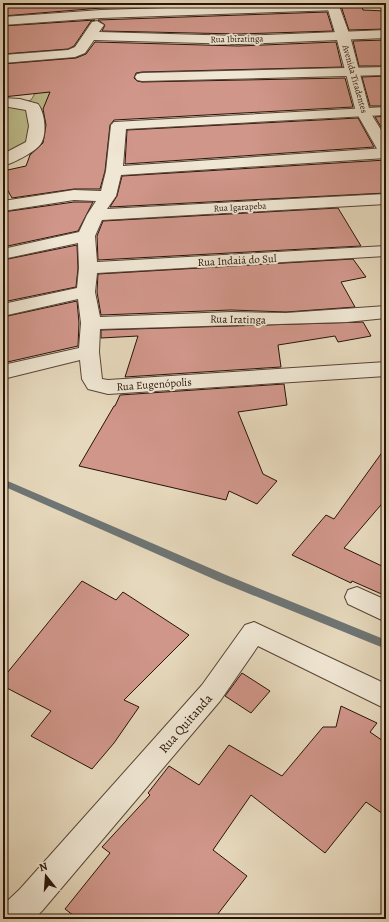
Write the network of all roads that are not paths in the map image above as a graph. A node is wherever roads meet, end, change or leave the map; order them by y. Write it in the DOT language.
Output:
graph roads {
  1 [pos="333,5"];
  2 [pos="132,8"];
  3 [pos="101,14"];
  4 [pos="3,21"];
  5 [pos="386,34"];
  6 [pos="89,36"];
  7 [pos="343,36"];
  8 [pos="3,59"];
  9 [pos="386,72"];
  10 [pos="354,73"];
  11 [pos="142,77"];
  12 [pos="3,102"];
  13 [pos="386,111"];
  14 [pos="363,112"];
  15 [pos="386,152"];
  16 [pos="3,161"];
  17 [pos="114,171"];
  18 [pos="108,196"];
  19 [pos="386,199"];
  20 [pos="3,206"];
  21 [pos="95,215"];
  22 [pos="86,236"];
  23 [pos="386,251"];
  24 [pos="3,254"];
  25 [pos="88,268"];
  26 [pos="86,292"];
  27 [pos="3,310"];
  28 [pos="386,312"];
  29 [pos="91,323"];
  30 [pos="89,352"];
  31 [pos="386,369"];
  32 [pos="3,372"];
  33 [pos="357,597"];
  34 [pos="386,612"];
  35 [pos="386,697"];
  36 [pos="11,919"];
  1 -- 2 [label="street"];
  1 -- 7 [label="street, Avenida Tiradentes"];
  2 -- 3 [label="street"];
  3 -- 4 [label="street"];
  3 -- 6 [label="street"];
  5 -- 7 [label="street, Rua Ibiratinga"];
  6 -- 7 [label="street, Rua Ibiratinga"];
  6 -- 8 [label="street"];
  7 -- 10 [label="street, Avenida Tiradentes"];
  9 -- 10 [label="street"];
  10 -- 11 [label="street"];
  10 -- 14 [label="street, Avenida Tiradentes"];
  12 -- 16 [label="street"];
  13 -- 14 [label="street"];
  14 -- 15 [label="street, Avenida Tiradentes"];
  14 -- 17 [label="street, Rua Eugenópolis"];
  15 -- 17 [label="street"];
  17 -- 18 [label="street, Rua Eugenópolis"];
  18 -- 20 [label="street"];
  18 -- 21 [label="street, Rua Eugenópolis"];
  19 -- 21 [label="street, Rua Igarapeba"];
  21 -- 22 [label="street, Rua Eugenópolis"];
  22 -- 24 [label="street"];
  22 -- 25 [label="street, Rua Eugenópolis"];
  23 -- 25 [label="street, Rua Indaiá do Sul"];
  25 -- 26 [label="street, Rua Eugenópolis"];
  26 -- 27 [label="street"];
  26 -- 29 [label="street, Rua Eugenópolis"];
  28 -- 29 [label="street, Rua Iratinga"];
  29 -- 30 [label="street, Rua Eugenópolis"];
  30 -- 31 [label="street, Rua Eugenópolis"];
  30 -- 32 [label="street"];
  33 -- 34 [label="street"];
  35 -- 36 [label="street, Rua Quitanda"];
}
